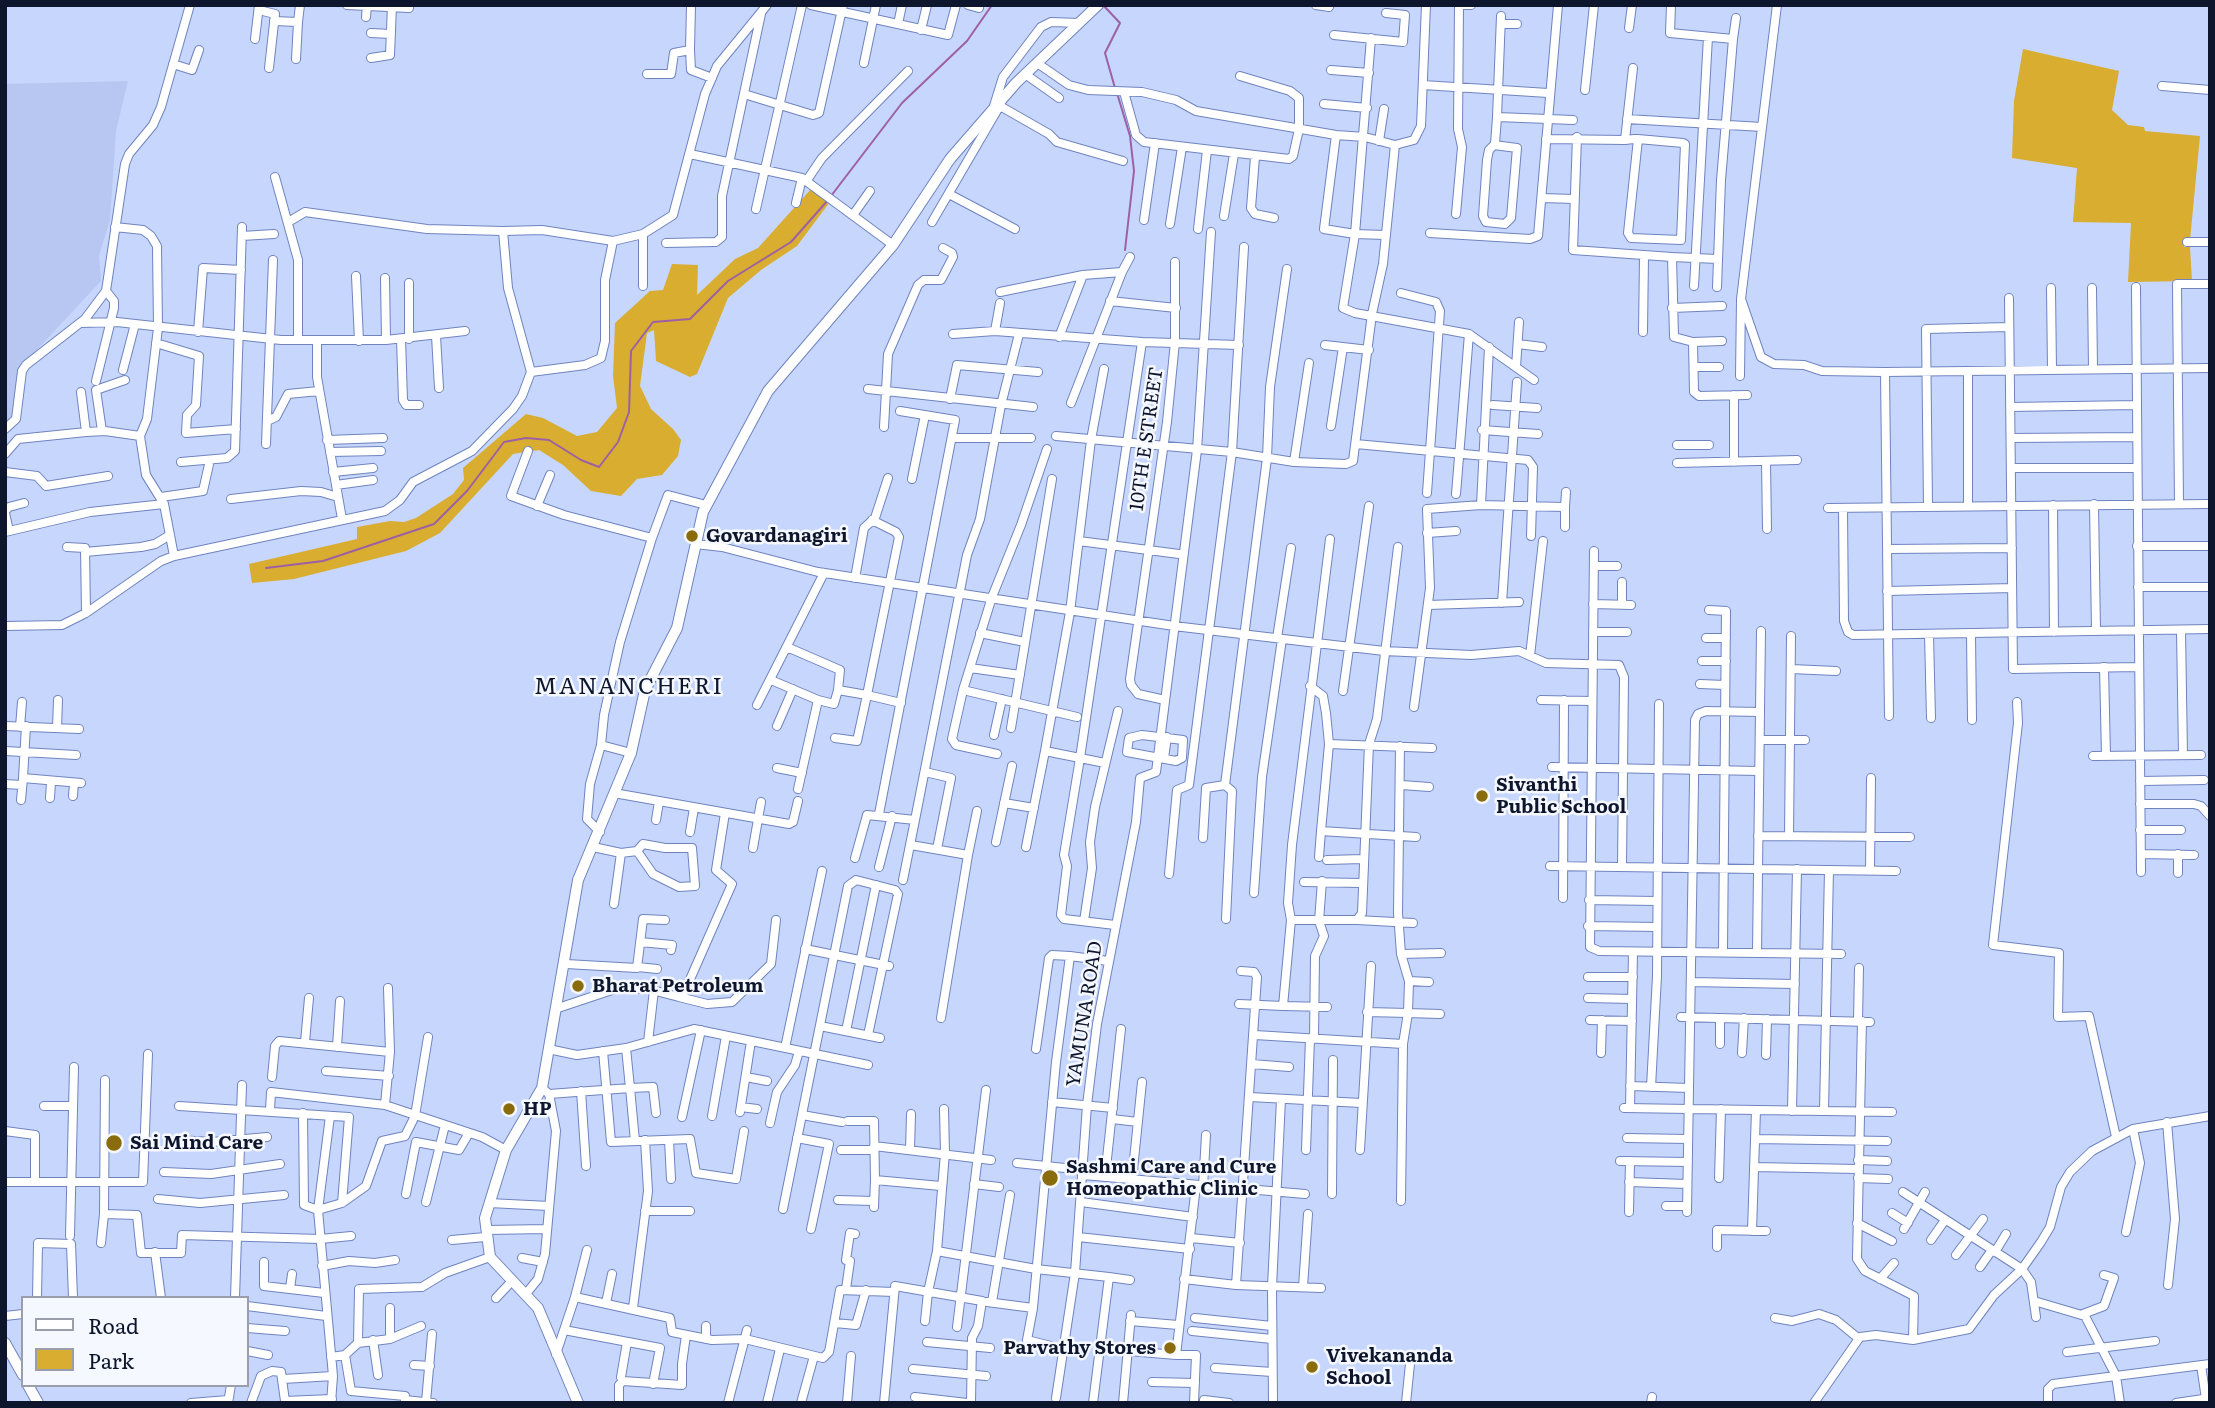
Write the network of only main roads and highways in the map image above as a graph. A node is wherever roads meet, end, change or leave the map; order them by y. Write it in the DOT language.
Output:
graph roads {
  1 [pos="1096,7"];
  2 [pos="5,1331"];
  3 [pos="5,1343"];
  4 [pos="21,1359"];
  5 [pos="21,1371"];
  6 [pos="29,1387"];
  7 [pos="36,1387"];
  8 [pos="38,1403"];
  9 [pos="44,1403"];
  10 [pos="578,1403"];
  1 -- 10 [label="main road"];
  2 -- 4 [label="main road"];
  3 -- 5 [label="main road"];
  6 -- 8 [label="main road"];
  7 -- 9 [label="main road"];
}
